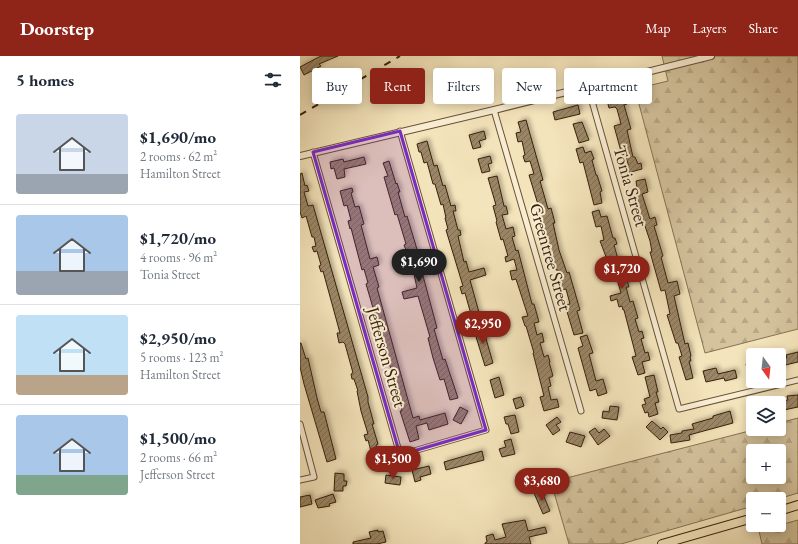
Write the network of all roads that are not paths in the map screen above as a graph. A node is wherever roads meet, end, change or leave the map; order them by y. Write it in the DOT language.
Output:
graph roads {
  1 [pos="711,56"];
  2 [pos="652,71"];
  3 [pos="564,93"];
  4 [pos="593,104"];
  5 [pos="494,110"];
  6 [pos="400,131"];
  7 [pos="313,152"];
  8 [pos="300,156"];
  9 [pos="798,380"];
  10 [pos="580,411"];
  11 [pos="300,424"];
  12 [pos="300,480"];
  13 [pos="798,505"];
  14 [pos="786,509"];
  15 [pos="746,520"];
  16 [pos="662,544"];
  1 -- 2 [label="street"];
  3 -- 5 [label="street"];
  4 -- 9 [label="street, Tonia Street"];
  5 -- 6 [label="street"];
  5 -- 10 [label="street, Greentree Street"];
  6 -- 7 [label="street"];
  6 -- 7 [label="street, Jefferson Street"];
  7 -- 8 [label="street"];
  11 -- 12 [label="street"];
  13 -- 14 [label="main road"];
  15 -- 16 [label="main road"];
}
